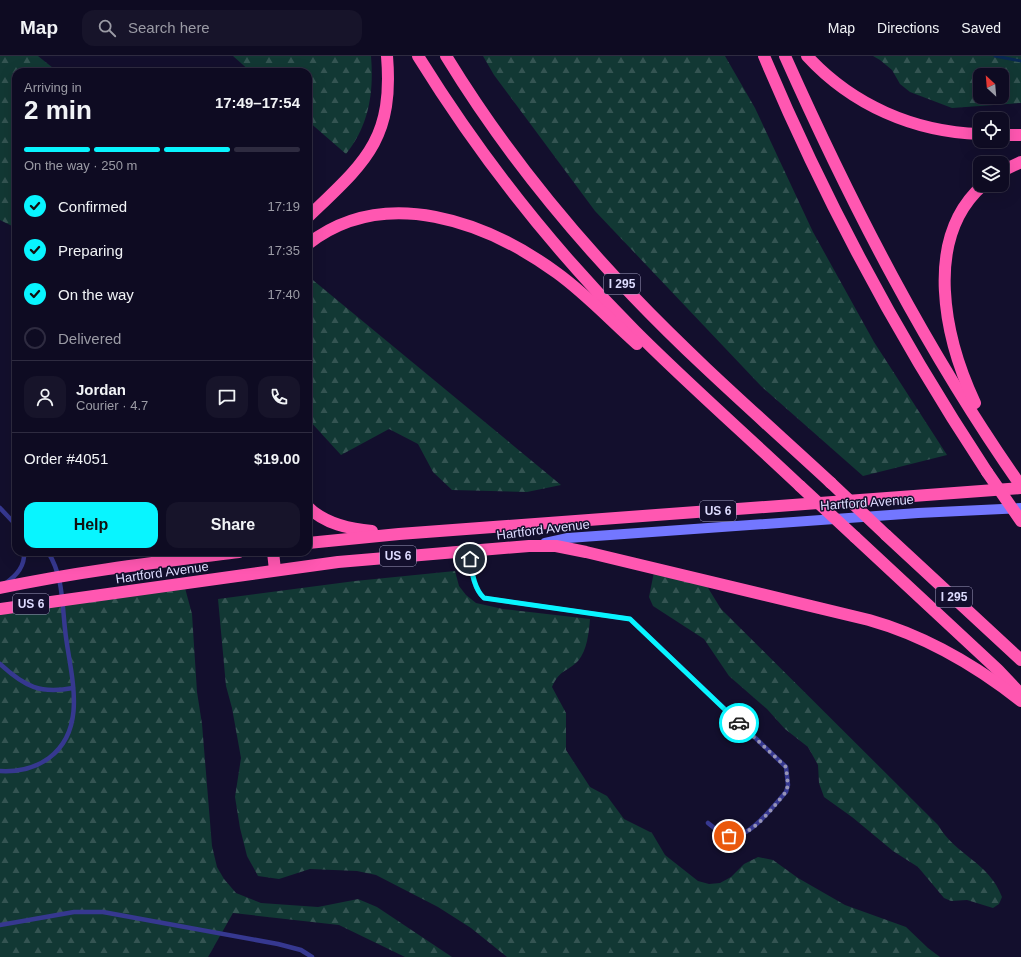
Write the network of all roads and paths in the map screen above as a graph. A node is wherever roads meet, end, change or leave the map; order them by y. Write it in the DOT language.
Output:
graph roads {
  1 [pos="387,56"];
  2 [pos="418,56"];
  3 [pos="446,56"];
  4 [pos="764,56"];
  5 [pos="785,56"];
  6 [pos="807,56"];
  7 [pos="973,133"];
  8 [pos="1009,135"];
  9 [pos="1021,135"];
  10 [pos="1021,162"];
  11 [pos="1009,168"];
  12 [pos="977,192"];
  13 [pos="312,214"];
  14 [pos="312,242"];
  15 [pos="719,411"];
  16 [pos="1010,470"];
  17 [pos="1021,487"];
  18 [pos="0,508"];
  19 [pos="1021,508"];
  20 [pos="312,510"];
  21 [pos="12,521"];
  22 [pos="1021,521"];
  23 [pos="415,533"];
  24 [pos="312,543"];
  25 [pos="522,547"];
  26 [pos="469,551"];
  27 [pos="24,556"];
  28 [pos="50,556"];
  29 [pos="198,556"];
  30 [pos="273,556"];
  31 [pos="275,570"];
  32 [pos="60,575"];
  33 [pos="0,588"];
  34 [pos="63,601"];
  35 [pos="0,609"];
  36 [pos="1021,660"];
  37 [pos="0,664"];
  38 [pos="73,688"];
  39 [pos="1021,694"];
  40 [pos="1021,701"];
  41 [pos="0,771"];
  42 [pos="708,823"];
  43 [pos="0,925"];
  44 [pos="312,957"];
  1 -- 13 [label="highway"];
  2 -- 15 [label="highway"];
  3 -- 36 [label="highway, I 295, bridge"];
  4 -- 22 [label="highway, bridge"];
  5 -- 16 [label="highway"];
  6 -- 7 [label="highway"];
  8 -- 9 [label="highway"];
  10 -- 11 [label="highway"];
  12 -- 16 [label="highway, US 6"];
  14 -- 15 [label="highway"];
  15 -- 39 [label="highway, bridge"];
  16 -- 17 [label="highway, US 6"];
  17 -- 23 [label="highway, Hartford Avenue / US 6"];
  18 -- 21 [label="lane"];
  19 -- 25 [label="main road, Hartford Avenue"];
  20 -- 23 [label="highway"];
  23 -- 24 [label="highway, Hartford Avenue / US 6"];
  25 -- 26 [label="highway, Hartford Avenue / US 6"];
  25 -- 40 [label="highway, US 6"];
  26 -- 31 [label="highway, Hartford Avenue / US 6"];
  26 -- 42 [label="lane"];
  27 -- 33 [label="lane"];
  28 -- 32 [label="lane"];
  29 -- 32 [label="highway, Hartford Avenue / US 6"];
  30 -- 31 [label="highway"];
  31 -- 34 [label="highway, Hartford Avenue / US 6"];
  32 -- 33 [label="highway, Hartford Avenue / US 6"];
  32 -- 34 [label="lane"];
  34 -- 35 [label="highway, Hartford Avenue / US 6"];
  34 -- 38 [label="lane"];
  37 -- 38 [label="lane"];
  38 -- 41 [label="lane"];
  43 -- 44 [label="lane"];
}
